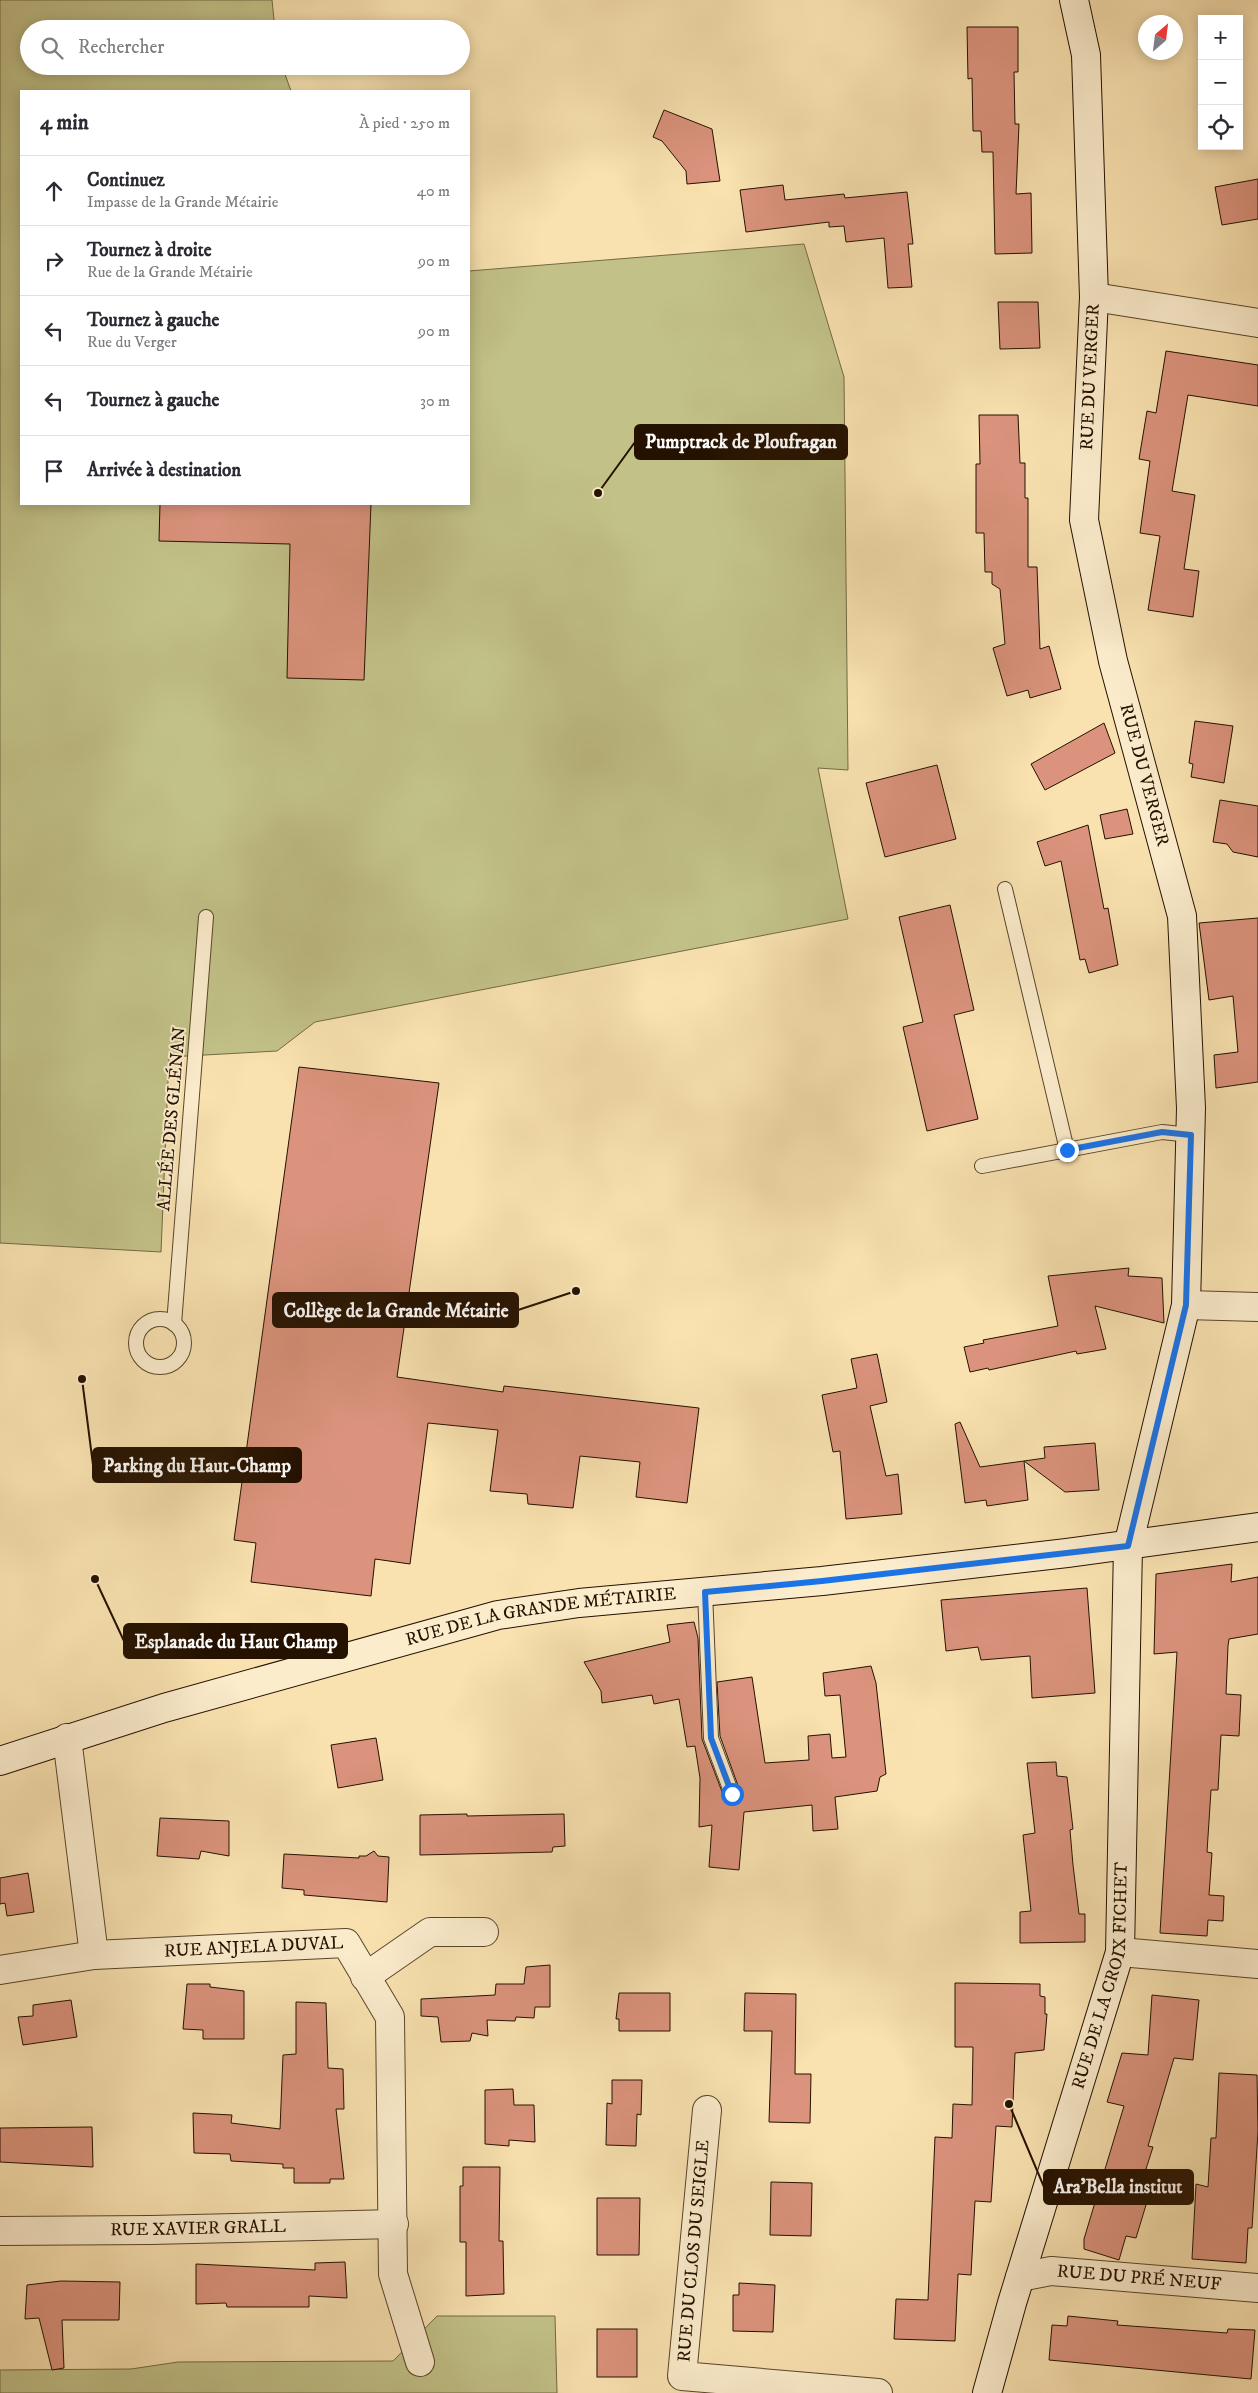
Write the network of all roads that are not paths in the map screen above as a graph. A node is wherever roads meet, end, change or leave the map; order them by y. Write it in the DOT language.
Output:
graph roads {
  1 [pos="1074,0"];
  2 [pos="1094,297"];
  3 [pos="1258,323"];
  4 [pos="1005,889"];
  5 [pos="206,917"];
  6 [pos="1191,1135"];
  7 [pos="1067,1150"];
  8 [pos="982,1166"];
  9 [pos="1186,1305"];
  10 [pos="1258,1307"];
  11 [pos="174,1324"];
  12 [pos="1258,1527"];
  13 [pos="1128,1546"];
  14 [pos="705,1592"];
  15 [pos="68,1738"];
  16 [pos="0,1760"];
  17 [pos="732,1794"];
  18 [pos="484,1932"];
  19 [pos="1120,1952"];
  20 [pos="94,1955"];
  21 [pos="1258,1964"];
  22 [pos="0,1970"];
  23 [pos="365,1977"];
  24 [pos="707,2110"];
  25 [pos="394,2224"];
  26 [pos="0,2231"];
  27 [pos="1020,2277"];
  28 [pos="1258,2288"];
  29 [pos="420,2362"];
  30 [pos="878,2393"];
  31 [pos="987,2393"];
  1 -- 2 [label="street, RUE DU VERGER"];
  2 -- 3 [label="street"];
  2 -- 6 [label="street, RUE DU VERGER"];
  4 -- 7 [label="lane"];
  5 -- 11 [label="lane, ALLÉE DES GLÉNAN"];
  6 -- 7 [label="lane"];
  6 -- 9 [label="street, RUE DU VERGER"];
  7 -- 8 [label="lane"];
  9 -- 10 [label="street"];
  9 -- 13 [label="street, RUE DU VERGER"];
  12 -- 13 [label="street, RUE DE LA GRANDE MÉTAIRIE"];
  13 -- 14 [label="street, RUE DE LA GRANDE MÉTAIRIE"];
  13 -- 19 [label="street, RUE DE LA CROIX FICHET"];
  14 -- 15 [label="street, RUE DE LA GRANDE MÉTAIRIE"];
  14 -- 17 [label="lane"];
  15 -- 16 [label="street, RUE DE LA GRANDE MÉTAIRIE"];
  15 -- 20 [label="street"];
  18 -- 23 [label="street"];
  19 -- 21 [label="street"];
  19 -- 27 [label="street, RUE DE LA CROIX FICHET"];
  20 -- 22 [label="street"];
  20 -- 23 [label="street, RUE ANJELA DUVAL"];
  23 -- 25 [label="street, RUE ANJELA DUVAL"];
  24 -- 30 [label="street, RUE DU CLOS DU SEIGLE"];
  25 -- 26 [label="street, RUE XAVIER GRALL"];
  25 -- 29 [label="street, RUE ANJELA DUVAL"];
  27 -- 28 [label="street, RUE DU PRÉ NEUF"];
  27 -- 31 [label="street, RUE DE LA CROIX FICHET"];
}
